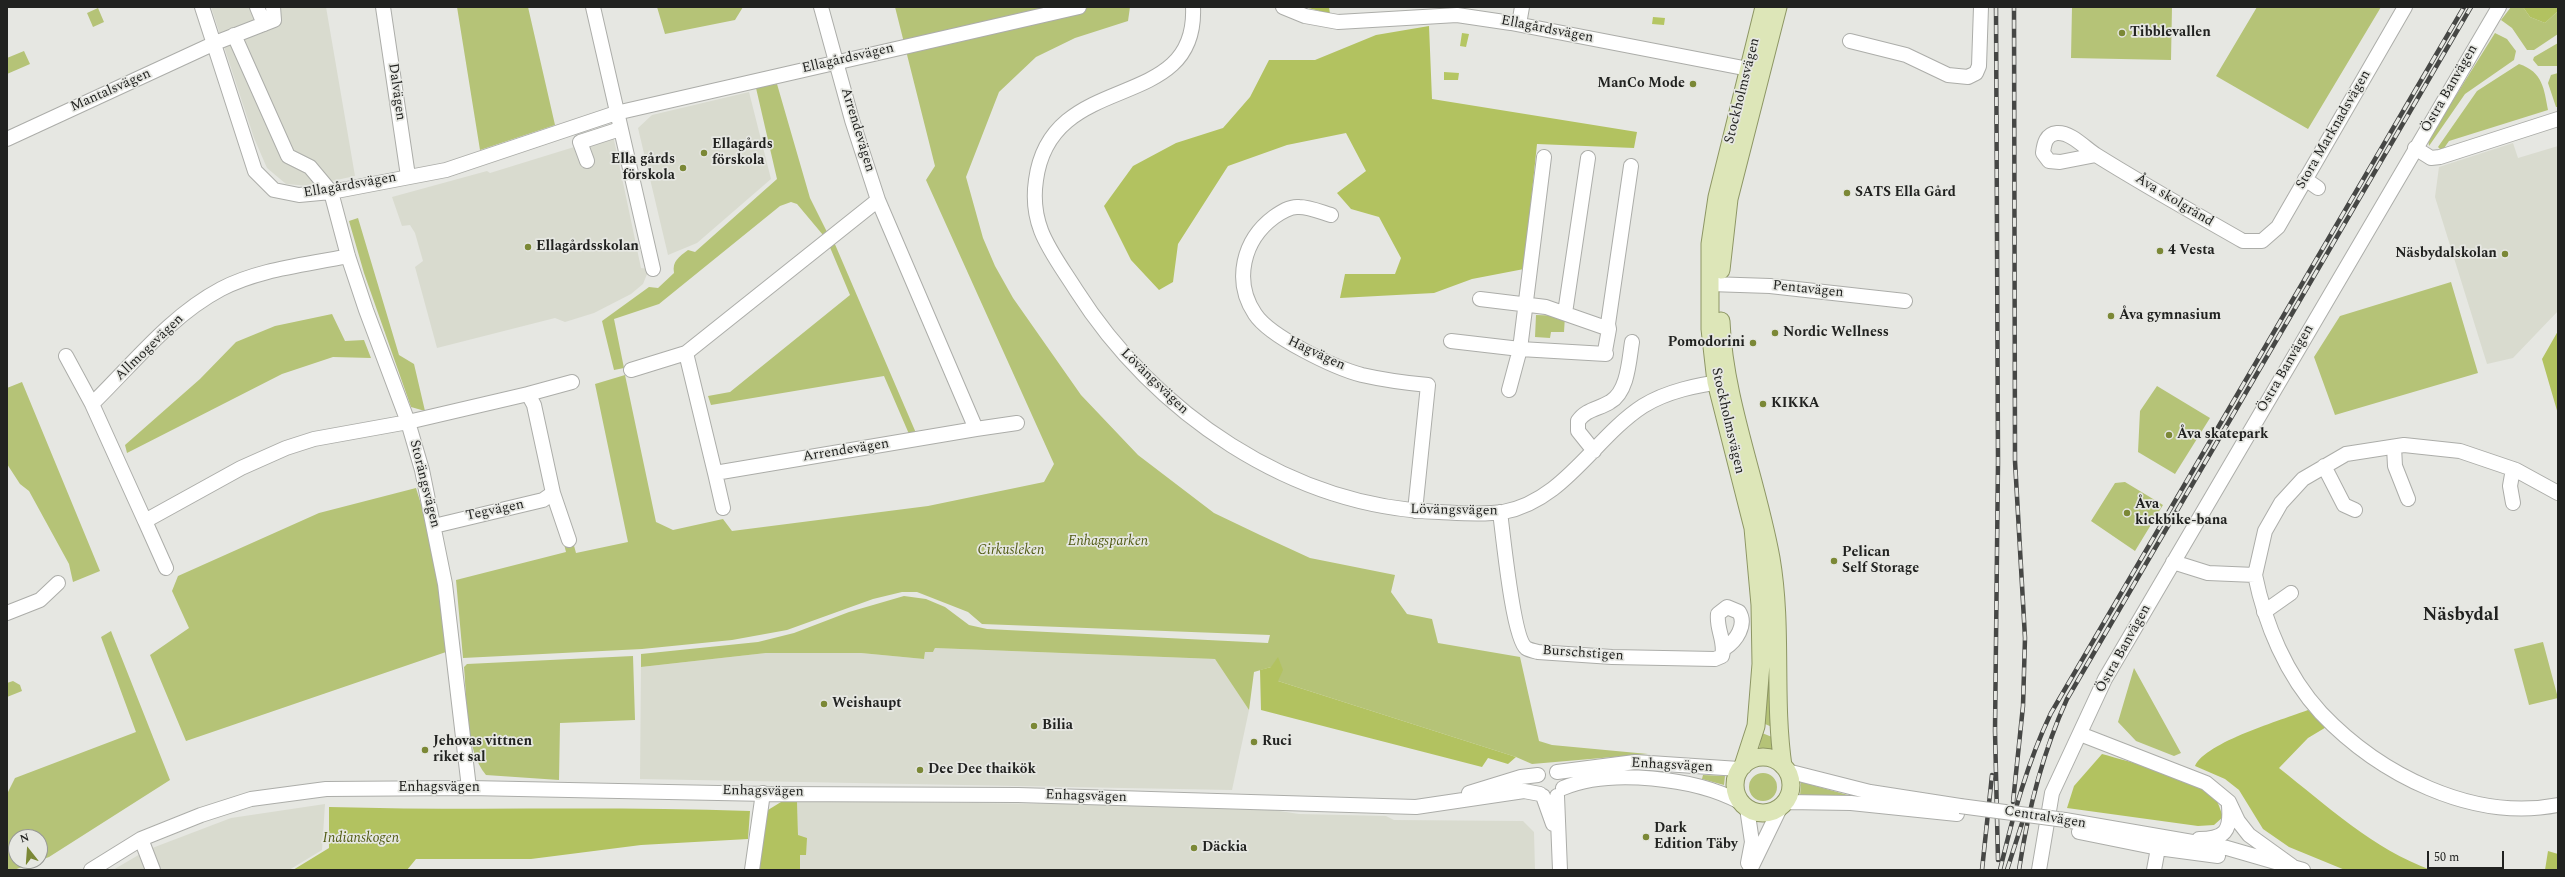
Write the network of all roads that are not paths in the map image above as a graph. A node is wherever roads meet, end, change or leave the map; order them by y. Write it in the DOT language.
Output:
graph roads {
  1 [pos="202,7"];
  2 [pos="257,7"];
  3 [pos="273,7"];
  4 [pos="383,7"];
  5 [pos="592,7"];
  6 [pos="821,7"];
  7 [pos="1080,7"];
  8 [pos="1193,7"];
  9 [pos="1284,7"];
  10 [pos="1522,7"];
  11 [pos="1764,7"];
  12 [pos="1778,7"];
  13 [pos="1981,7"];
  14 [pos="2405,7"];
  15 [pos="2498,9"];
  16 [pos="1391,13"];
  17 [pos="264,24"];
  18 [pos="1519,24"];
  19 [pos="234,35"];
  20 [pos="1850,41"];
  21 [pos="215,43"];
  22 [pos="836,61"];
  23 [pos="1755,70"];
  24 [pos="616,112"];
  25 [pos="2558,119"];
  26 [pos="620,129"];
  27 [pos="7,139"];
  28 [pos="2415,148"];
  29 [pos="2096,155"];
  30 [pos="1544,157"];
  31 [pos="1588,158"];
  32 [pos="587,161"];
  33 [pos="1631,166"];
  34 [pos="408,176"];
  35 [pos="2305,179"];
  36 [pos="2318,188"];
  37 [pos="331,192"];
  38 [pos="878,200"];
  39 [pos="1331,215"];
  40 [pos="2253,242"];
  41 [pos="348,256"];
  42 [pos="652,269"];
  43 [pos="1715,284"];
  44 [pos="1480,299"];
  45 [pos="1905,301"];
  46 [pos="1525,304"];
  47 [pos="1565,313"];
  48 [pos="1609,329"];
  49 [pos="1451,341"];
  50 [pos="1632,342"];
  51 [pos="1520,349"];
  52 [pos="686,353"];
  53 [pos="1606,354"];
  54 [pos="66,356"];
  55 [pos="1629,359"];
  56 [pos="631,370"];
  57 [pos="1722,381"];
  58 [pos="572,382"];
  59 [pos="1509,390"];
  60 [pos="528,394"];
  61 [pos="92,404"];
  62 [pos="408,422"];
  63 [pos="1017,424"];
  64 [pos="976,429"];
  65 [pos="2394,447"];
  66 [pos="1594,451"];
  67 [pos="2324,466"];
  68 [pos="2513,469"];
  69 [pos="716,473"];
  70 [pos="553,493"];
  71 [pos="2558,493"];
  72 [pos="2408,499"];
  73 [pos="2513,503"];
  74 [pos="723,508"];
  75 [pos="2355,510"];
  76 [pos="1415,511"];
  77 [pos="1500,512"];
  78 [pos="145,521"];
  79 [pos="434,526"];
  80 [pos="569,540"];
  81 [pos="2173,562"];
  82 [pos="166,568"];
  83 [pos="2255,575"];
  84 [pos="58,583"];
  85 [pos="2291,593"];
  86 [pos="2264,612"];
  87 [pos="7,613"];
  88 [pos="1725,648"];
  89 [pos="2080,734"];
  90 [pos="1741,767"];
  91 [pos="1785,768"];
  92 [pos="1557,772"];
  93 [pos="1538,775"];
  94 [pos="469,788"];
  95 [pos="763,793"];
  96 [pos="1551,794"];
  97 [pos="1451,801"];
  98 [pos="2229,802"];
  99 [pos="1784,804"];
  100 [pos="1744,805"];
  101 [pos="2558,805"];
  102 [pos="1958,810"];
  103 [pos="141,839"];
  104 [pos="2161,843"];
  105 [pos="2292,869"];
  106 [pos="90,870"];
  107 [pos="153,870"];
  108 [pos="752,870"];
  109 [pos="1560,870"];
  110 [pos="1748,870"];
  111 [pos="2039,870"];
  112 [pos="2154,870"];
  1 -- 21 [label="street, Ellagårdsvägen"];
  2 -- 17 [label="street"];
  3 -- 17 [label="street"];
  4 -- 34 [label="street, Dalvägen"];
  5 -- 24 [label="street"];
  6 -- 22 [label="street, Arrendevägen"];
  7 -- 22 [label="street, Ellagårdsvägen"];
  8 -- 76 [label="street, Lövängsvägen"];
  9 -- 16 [label="street, Ellagårdsvägen"];
  10 -- 18 [label="street"];
  11 -- 23 [label="main road, Stockholmsvägen"];
  12 -- 23 [label="main road, Stockholmsvägen"];
  13 -- 20 [label="street"];
  14 -- 35 [label="street, Stora Marknadsvägen"];
  15 -- 28 [label="street, Östra Banvägen"];
  16 -- 18 [label="street, Ellagårdsvägen"];
  17 -- 19 [label="street, Mantalsvägen"];
  18 -- 23 [label="street, Ellagårdsvägen"];
  19 -- 21 [label="street, Mantalsvägen"];
  19 -- 37 [label="street"];
  21 -- 27 [label="street, Mantalsvägen"];
  21 -- 37 [label="street, Ellagårdsvägen"];
  22 -- 24 [label="street, Ellagårdsvägen"];
  22 -- 38 [label="street, Arrendevägen"];
  23 -- 43 [label="main road, Stockholmsvägen"];
  24 -- 26 [label="street"];
  24 -- 34 [label="street, Ellagårdsvägen"];
  25 -- 28 [label="street"];
  26 -- 32 [label="street"];
  26 -- 42 [label="street"];
  28 -- 81 [label="street, Östra Banvägen"];
  29 -- 40 [label="street, Åva skolgränd"];
  30 -- 46 [label="street"];
  31 -- 47 [label="street"];
  33 -- 48 [label="street"];
  34 -- 37 [label="street, Ellagårdsvägen"];
  35 -- 36 [label="street"];
  35 -- 40 [label="street, Stora Marknadsvägen"];
  37 -- 41 [label="street, Storängsvägen"];
  38 -- 52 [label="street"];
  38 -- 64 [label="street, Arrendevägen"];
  39 -- 76 [label="street, Hagvägen"];
  41 -- 61 [label="street, Allmogevägen"];
  41 -- 62 [label="street, Storängsvägen"];
  43 -- 45 [label="street, Pentavägen"];
  43 -- 57 [label="main road, Stockholmsvägen"];
  44 -- 46 [label="street"];
  46 -- 47 [label="street"];
  46 -- 51 [label="street"];
  47 -- 48 [label="street"];
  48 -- 53 [label="street"];
  49 -- 51 [label="street"];
  50 -- 55 [label="street"];
  51 -- 53 [label="street"];
  51 -- 59 [label="street"];
  52 -- 56 [label="street"];
  52 -- 69 [label="street"];
  53 -- 55 [label="street"];
  54 -- 61 [label="street"];
  55 -- 66 [label="street"];
  57 -- 66 [label="street, Lövängsvägen"];
  57 -- 90 [label="main road, Stockholmsvägen"];
  57 -- 91 [label="main road, Stockholmsvägen"];
  58 -- 60 [label="street"];
  60 -- 62 [label="street"];
  60 -- 70 [label="street"];
  61 -- 78 [label="street"];
  62 -- 78 [label="street"];
  62 -- 79 [label="street, Storängsvägen"];
  63 -- 64 [label="street, Arrendevägen"];
  64 -- 69 [label="street, Arrendevägen"];
  65 -- 67 [label="street"];
  65 -- 68 [label="street"];
  65 -- 72 [label="street"];
  66 -- 77 [label="street, Lövängsvägen"];
  67 -- 75 [label="street"];
  67 -- 83 [label="street"];
  68 -- 71 [label="street"];
  68 -- 73 [label="street"];
  69 -- 74 [label="street"];
  70 -- 79 [label="street, Tegvägen"];
  70 -- 80 [label="street"];
  76 -- 77 [label="street, Lövängsvägen"];
  77 -- 88 [label="street, Burschstigen"];
  78 -- 82 [label="street"];
  79 -- 94 [label="street, Storängsvägen"];
  81 -- 83 [label="street"];
  81 -- 89 [label="street, Östra Banvägen"];
  83 -- 86 [label="street"];
  84 -- 87 [label="street"];
  85 -- 86 [label="street"];
  86 -- 101 [label="street"];
  89 -- 98 [label="street"];
  89 -- 111 [label="street, Östra Banvägen"];
  90 -- 91 [label="main road"];
  90 -- 92 [label="street, Enhagsvägen"];
  90 -- 100 [label="main road"];
  91 -- 99 [label="main road"];
  91 -- 102 [label="street, Centralvägen"];
  92 -- 93 [label="street"];
  92 -- 96 [label="street"];
  93 -- 96 [label="street"];
  93 -- 97 [label="street, Enhagsvägen"];
  94 -- 95 [label="street, Enhagsvägen"];
  94 -- 103 [label="street, Enhagsvägen"];
  95 -- 97 [label="street, Enhagsvägen"];
  95 -- 108 [label="street"];
  96 -- 97 [label="street, Enhagsvägen"];
  96 -- 100 [label="street, Enhagsvägen"];
  96 -- 109 [label="street"];
  98 -- 104 [label="street"];
  98 -- 105 [label="street"];
  99 -- 100 [label="main road"];
  99 -- 102 [label="street, Centralvägen"];
  99 -- 110 [label="street"];
  100 -- 110 [label="street"];
  102 -- 104 [label="street, Centralvägen, bridge"];
  103 -- 106 [label="street, Enhagsvägen"];
  103 -- 107 [label="street"];
  104 -- 105 [label="street, Centralvägen"];
  104 -- 112 [label="street"];
}
